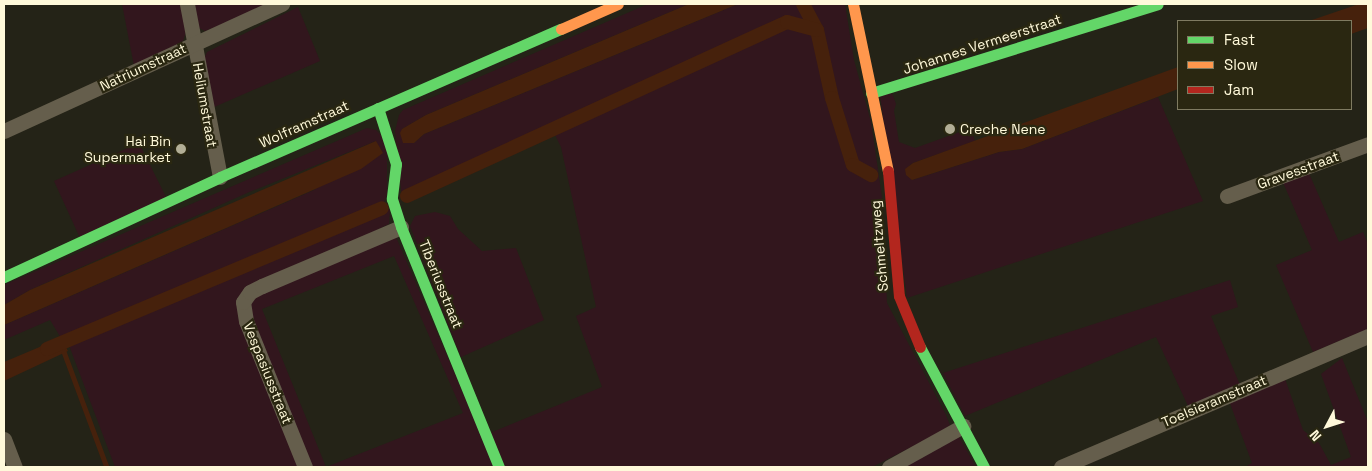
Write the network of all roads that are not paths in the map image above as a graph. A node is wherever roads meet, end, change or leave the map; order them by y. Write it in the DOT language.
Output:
graph roads {
  1 [pos="187,4"];
  2 [pos="282,4"];
  3 [pos="618,4"];
  4 [pos="853,4"];
  5 [pos="1158,4"];
  6 [pos="194,44"];
  7 [pos="871,93"];
  8 [pos="378,108"];
  9 [pos="4,130"];
  10 [pos="1368,144"];
  11 [pos="220,177"];
  12 [pos="1227,196"];
  13 [pos="401,227"];
  14 [pos="4,277"];
  15 [pos="1368,336"];
  16 [pos="963,426"];
  17 [pos="4,439"];
  18 [pos="15,467"];
  19 [pos="305,467"];
  20 [pos="499,467"];
  21 [pos="889,467"];
  22 [pos="984,467"];
  23 [pos="1061,467"];
  1 -- 6 [label="street, Heliumstraat"];
  2 -- 6 [label="street, Natriumstraat"];
  3 -- 8 [label="street, Wolframstraat"];
  4 -- 7 [label="street, Schmeltzweg"];
  5 -- 7 [label="street, Johannes Vermeerstraat"];
  6 -- 9 [label="street, Natriumstraat"];
  6 -- 11 [label="street, Heliumstraat"];
  7 -- 16 [label="street, Schmeltzweg"];
  8 -- 11 [label="street, Wolframstraat"];
  8 -- 13 [label="street, Tiberiusstraat"];
  10 -- 12 [label="street, Gravesstraat"];
  11 -- 14 [label="street, Wolframstraat"];
  13 -- 19 [label="street, Vespasiusstraat"];
  13 -- 20 [label="street, Tiberiusstraat"];
  15 -- 23 [label="street, Toelsieramstraat"];
  16 -- 21 [label="street"];
  16 -- 22 [label="street, Schmeltzweg"];
  17 -- 18 [label="street"];
}
